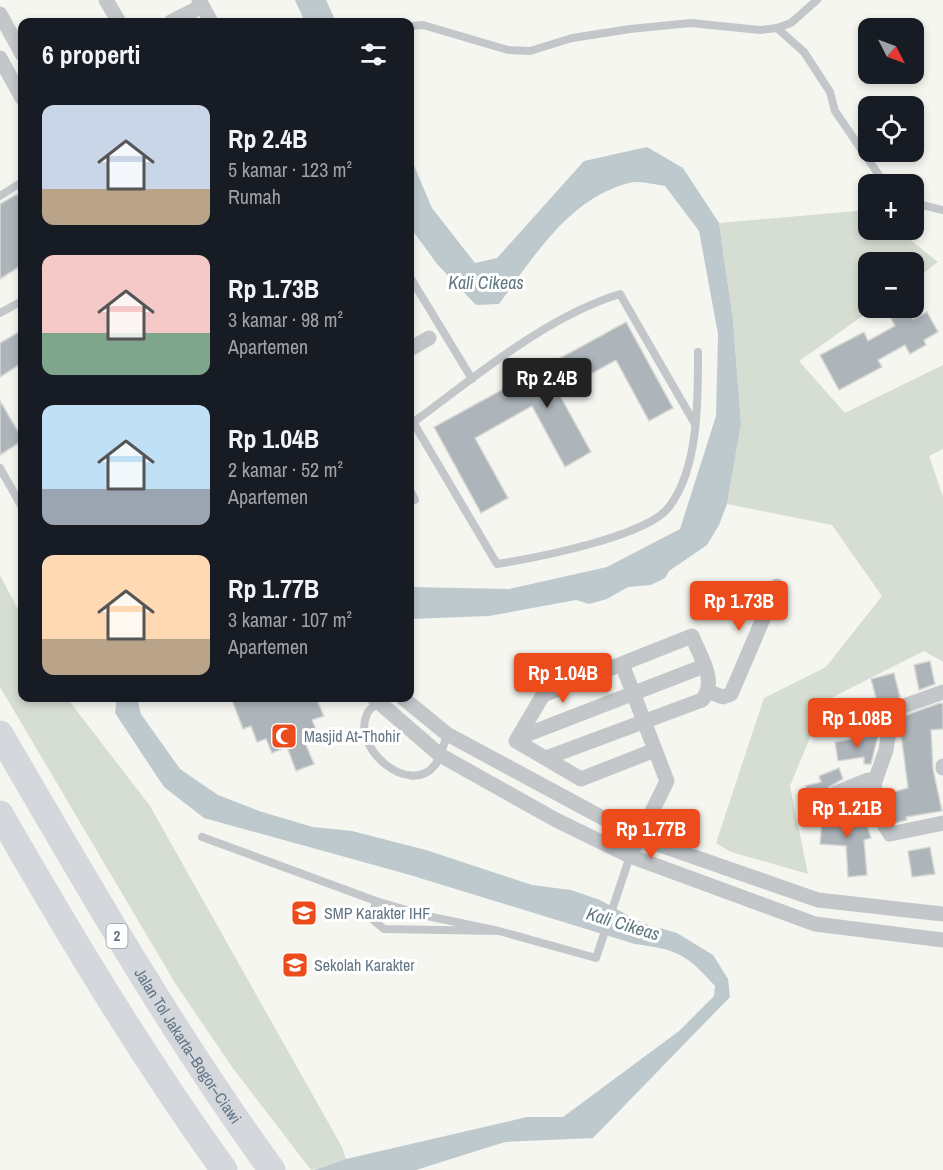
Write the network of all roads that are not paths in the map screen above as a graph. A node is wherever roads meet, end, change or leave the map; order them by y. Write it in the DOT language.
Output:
graph roads {
  1 [pos="106,0"];
  2 [pos="817,0"];
  3 [pos="201,3"];
  4 [pos="0,14"];
  5 [pos="117,18"];
  6 [pos="177,18"];
  7 [pos="209,18"];
  8 [pos="414,26"];
  9 [pos="777,28"];
  10 [pos="18,47"];
  11 [pos="0,58"];
  12 [pos="18,91"];
  13 [pos="878,174"];
  14 [pos="18,185"];
  15 [pos="0,196"];
  16 [pos="924,205"];
  17 [pos="943,210"];
  18 [pos="414,284"];
  19 [pos="18,303"];
  20 [pos="0,313"];
  21 [pos="429,338"];
  22 [pos="414,347"];
  23 [pos="698,352"];
  24 [pos="472,379"];
  25 [pos="414,422"];
  26 [pos="695,424"];
  27 [pos="414,429"];
  28 [pos="0,468"];
  29 [pos="18,500"];
  30 [pos="777,586"];
  31 [pos="622,664"];
  32 [pos="704,666"];
  33 [pos="709,692"];
  34 [pos="943,692"];
  35 [pos="633,693"];
  36 [pos="375,702"];
  37 [pos="381,702"];
  38 [pos="408,702"];
  39 [pos="644,722"];
  40 [pos="0,734"];
  41 [pos="447,734"];
  42 [pos="518,738"];
  43 [pos="655,750"];
  44 [pos="440,755"];
  45 [pos="546,759"];
  46 [pos="874,784"];
  47 [pos="836,793"];
  48 [pos="561,798"];
  49 [pos="0,814"];
  50 [pos="556,819"];
  51 [pos="943,823"];
  52 [pos="202,837"];
  53 [pos="640,838"];
  54 [pos="630,855"];
  55 [pos="304,870"];
  56 [pos="818,900"];
  57 [pos="376,901"];
  58 [pos="943,914"];
  59 [pos="815,924"];
  60 [pos="499,931"];
  61 [pos="943,940"];
  62 [pos="217,1160"];
  63 [pos="272,1170"];
  1 -- 5 [label="street"];
  2 -- 9 [label="lane"];
  3 -- 6 [label="street"];
  3 -- 7 [label="street"];
  4 -- 10 [label="street"];
  8 -- 9 [label="lane"];
  9 -- 13 [label="lane"];
  11 -- 12 [label="street"];
  14 -- 15 [label="lane"];
  16 -- 17 [label="lane"];
  18 -- 24 [label="lane"];
  19 -- 20 [label="lane"];
  21 -- 22 [label="street"];
  23 -- 26 [label="lane"];
  24 -- 25 [label="lane"];
  24 -- 26 [label="lane"];
  26 -- 27 [label="lane"];
  28 -- 29 [label="lane"];
  30 -- 33 [label="street"];
  31 -- 32 [label="street"];
  31 -- 35 [label="street"];
  31 -- 42 [label="street"];
  32 -- 33 [label="street"];
  32 -- 35 [label="street"];
  33 -- 39 [label="street"];
  34 -- 46 [label="street"];
  35 -- 39 [label="street"];
  35 -- 42 [label="street"];
  36 -- 44 [label="lane"];
  37 -- 44 [label="street"];
  38 -- 41 [label="street"];
  39 -- 43 [label="street"];
  39 -- 45 [label="street"];
  40 -- 63 [label="highway, Jalan Tol Jakarta–Bogor–Ciawi / 2"];
  41 -- 44 [label="lane"];
  41 -- 48 [label="street"];
  42 -- 45 [label="street"];
  43 -- 45 [label="street"];
  43 -- 53 [label="street"];
  44 -- 50 [label="street"];
  46 -- 47 [label="street"];
  46 -- 51 [label="street"];
  48 -- 50 [label="street"];
  48 -- 53 [label="street"];
  49 -- 62 [label="highway"];
  50 -- 54 [label="street"];
  52 -- 57 [label="lane"];
  53 -- 54 [label="street"];
  53 -- 56 [label="street"];
  54 -- 59 [label="street"];
  54 -- 60 [label="lane"];
  55 -- 57 [label="lane"];
  56 -- 58 [label="street"];
  56 -- 59 [label="street"];
  57 -- 60 [label="lane"];
  57 -- 60 [label="lane"];
  59 -- 61 [label="street"];
}
